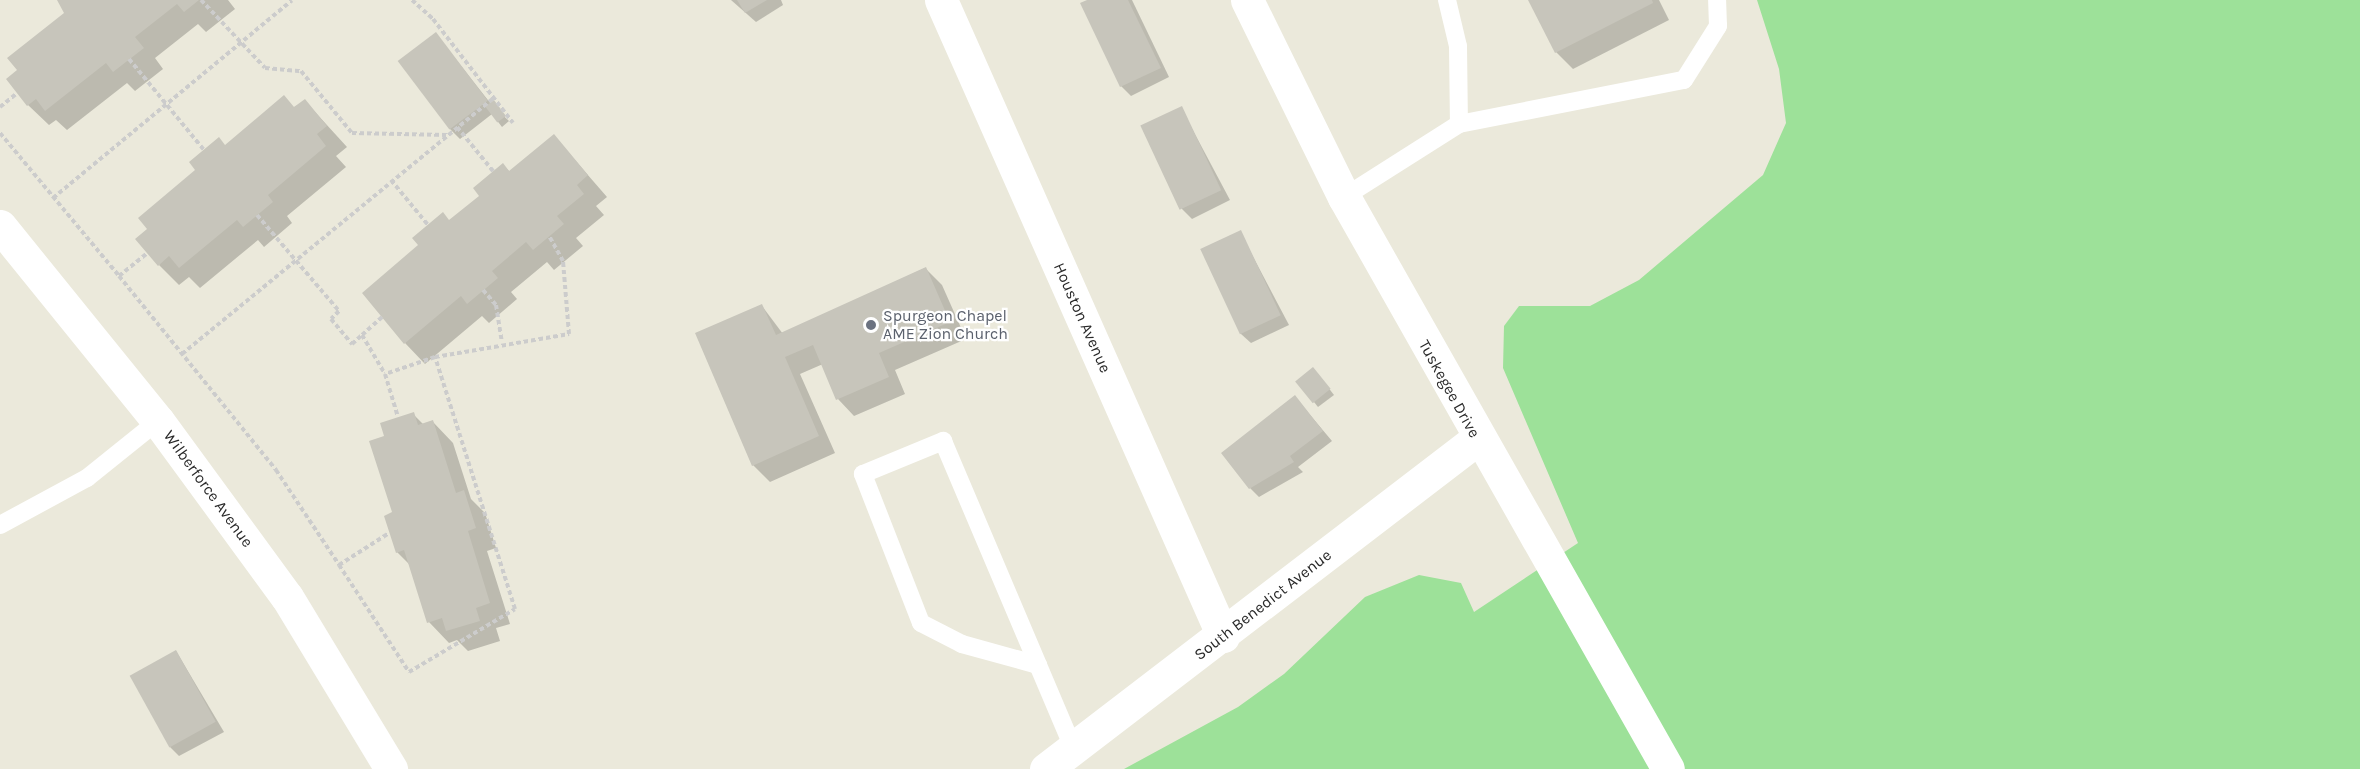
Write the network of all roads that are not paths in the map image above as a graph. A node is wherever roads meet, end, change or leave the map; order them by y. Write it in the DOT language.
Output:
graph roads {
  1 [pos="941,0"];
  2 [pos="1247,0"];
  3 [pos="1447,0"];
  4 [pos="1717,0"];
  5 [pos="1459,124"];
  6 [pos="1344,197"];
  7 [pos="0,226"];
  8 [pos="158,421"];
  9 [pos="1477,439"];
  10 [pos="0,525"];
  11 [pos="1223,636"];
  12 [pos="1038,665"];
  13 [pos="1074,750"];
  14 [pos="391,769"];
  15 [pos="1046,769"];
  16 [pos="1668,769"];
  1 -- 11 [label="street, Houston Avenue"];
  2 -- 6 [label="street, Tuskegee Drive"];
  3 -- 5 [label="lane"];
  4 -- 5 [label="lane"];
  5 -- 6 [label="lane"];
  6 -- 9 [label="street, Tuskegee Drive"];
  7 -- 8 [label="street, Wilberforce Avenue"];
  8 -- 10 [label="lane"];
  8 -- 14 [label="street, Wilberforce Avenue"];
  9 -- 11 [label="street, South Benedict Avenue"];
  9 -- 16 [label="street, Tuskegee Drive"];
  11 -- 13 [label="street, South Benedict Avenue"];
  12 -- 12 [label="lane"];
  12 -- 13 [label="lane"];
  13 -- 15 [label="street, South Benedict Avenue"];
}
